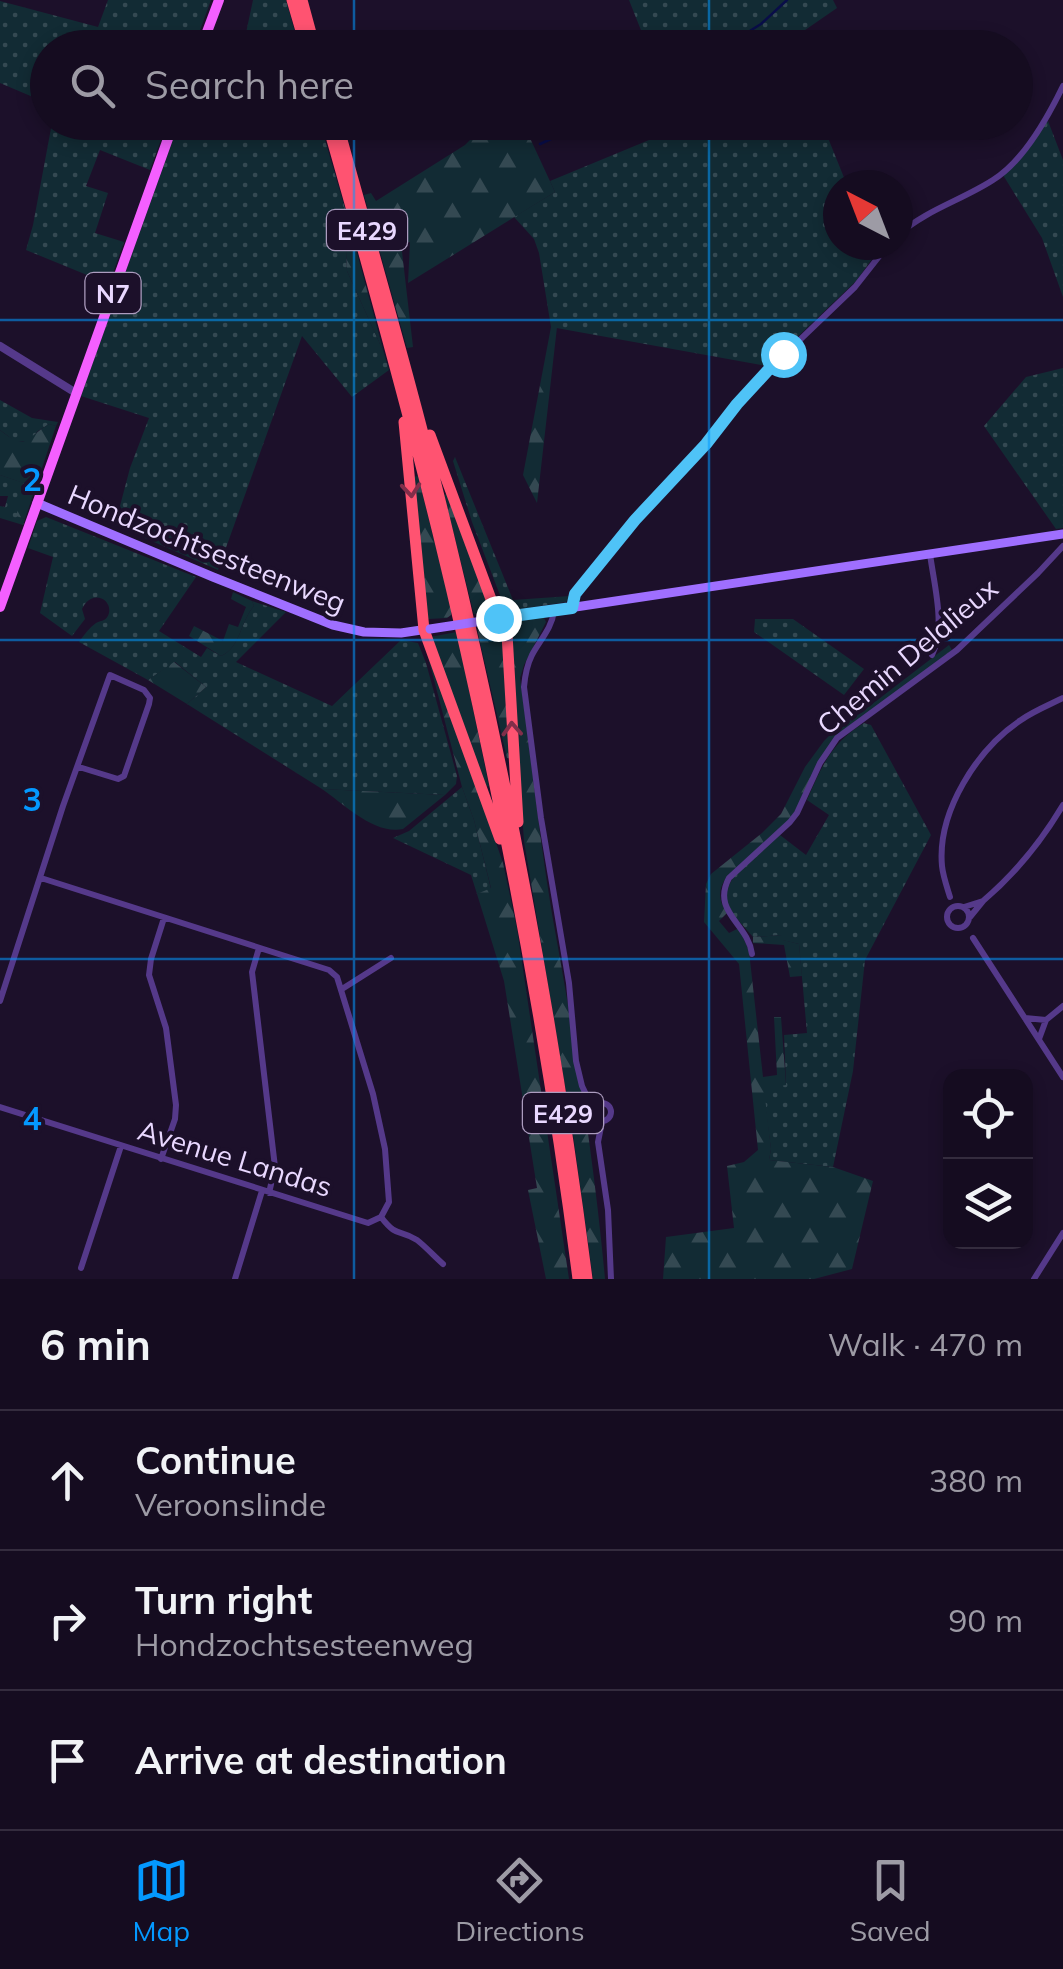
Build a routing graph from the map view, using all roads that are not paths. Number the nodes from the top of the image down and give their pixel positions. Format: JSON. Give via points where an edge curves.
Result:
{"nodes":[{"id":1,"x":218,"y":0,"type":"edge"},
{"id":2,"x":292,"y":0,"type":"edge"},
{"id":3,"x":302,"y":0,"type":"edge"},
{"id":4,"x":207,"y":30,"type":"edge"},
{"id":5,"x":301,"y":30,"type":"edge"},
{"id":6,"x":311,"y":30,"type":"edge"},
{"id":7,"x":1063,"y":86,"type":"edge"},
{"id":8,"x":1033,"y":137,"type":"edge"},
{"id":9,"x":167,"y":140,"type":"edge"},
{"id":10,"x":332,"y":140,"type":"edge"},
{"id":11,"x":342,"y":140,"type":"edge"},
{"id":12,"x":1030,"y":140,"type":"edge"},
{"id":13,"x":913,"y":224,"type":"edge"},
{"id":14,"x":876,"y":260,"type":"edge"},
{"id":15,"x":0,"y":346,"type":"edge"},
{"id":16,"x":76,"y":393,"type":"junction"},
{"id":17,"x":403,"y":393,"type":"junction"},
{"id":18,"x":417,"y":410,"type":"junction"},
{"id":19,"x":37,"y":504,"type":"junction"},
{"id":20,"x":1063,"y":534,"type":"edge"},
{"id":21,"x":1063,"y":546,"type":"edge"},
{"id":22,"x":930,"y":554,"type":"junction"},
{"id":23,"x":2,"y":602,"type":"edge"},
{"id":24,"x":572,"y":608,"type":"junction"},
{"id":25,"x":554,"y":611,"type":"junction"},
{"id":26,"x":498,"y":618,"type":"junction"},
{"id":27,"x":427,"y":629,"type":"junction"},
{"id":28,"x":942,"y":652,"type":"dead end"},
{"id":29,"x":1063,"y":698,"type":"edge"},
{"id":30,"x":78,"y":767,"type":"junction"},
{"id":31,"x":1063,"y":805,"type":"edge"},
{"id":32,"x":41,"y":878,"type":"junction"},
{"id":33,"x":520,"y":897,"type":"junction"},
{"id":34,"x":950,"y":897,"type":"junction"},
{"id":35,"x":983,"y":901,"type":"junction"},
{"id":36,"x":962,"y":907,"type":"junction"},
{"id":37,"x":949,"y":912,"type":"junction"},
{"id":38,"x":164,"y":918,"type":"junction"},
{"id":39,"x":968,"y":920,"type":"junction"},
{"id":40,"x":958,"y":928,"type":"junction"},
{"id":41,"x":972,"y":938,"type":"junction"},
{"id":42,"x":259,"y":948,"type":"junction"},
{"id":43,"x":752,"y":954,"type":"dead end"},
{"id":44,"x":391,"y":958,"type":"dead end"},
{"id":45,"x":342,"y":989,"type":"junction"},
{"id":46,"x":0,"y":1001,"type":"edge"},
{"id":47,"x":1063,"y":1006,"type":"edge"},
{"id":48,"x":1025,"y":1018,"type":"junction"},
{"id":49,"x":1046,"y":1020,"type":"junction"},
{"id":50,"x":1039,"y":1040,"type":"junction"},
{"id":51,"x":1063,"y":1077,"type":"edge"},
{"id":52,"x":0,"y":1107,"type":"edge"},
{"id":53,"x":594,"y":1108,"type":"junction"},
{"id":54,"x":602,"y":1122,"type":"junction"},
{"id":55,"x":121,"y":1146,"type":"junction"},
{"id":56,"x":161,"y":1159,"type":"junction"},
{"id":57,"x":266,"y":1192,"type":"junction"},
{"id":58,"x":382,"y":1218,"type":"junction"},
{"id":59,"x":1063,"y":1234,"type":"edge"},
{"id":60,"x":442,"y":1264,"type":"dead end"},
{"id":61,"x":81,"y":1268,"type":"dead end"},
{"id":62,"x":235,"y":1279,"type":"edge"},
{"id":63,"x":578,"y":1279,"type":"edge"},
{"id":64,"x":587,"y":1279,"type":"edge"},
{"id":65,"x":611,"y":1279,"type":"edge"},
{"id":66,"x":1034,"y":1279,"type":"edge"}],
"edges":[{"from":1,"to":4,"type":"main road"},
{"from":2,"to":5,"type":"highway"},
{"from":3,"to":6,"type":"highway"},
{"from":7,"to":8,"type":"street"},
{"from":9,"to":16,"type":"main road","number":"N7"},
{"from":10,"to":17,"type":"highway","number":"E429"},
{"from":11,"to":18,"type":"highway","number":"E429"},
{"from":12,"to":13,"type":"street","via":[[996,178]]},
{"from":14,"to":24,"type":"street","via":[[760,377],[635,520],[575,594]]},
{"from":15,"to":16,"type":"street"},
{"from":16,"to":19,"type":"main road","number":"N7"},
{"from":17,"to":27,"type":"highway","one_way":true},
{"from":17,"to":33,"type":"highway","number":"E429"},
{"from":18,"to":26,"type":"highway"},
{"from":18,"to":33,"type":"highway","number":"E429","via":[[473,638]]},
{"from":19,"to":23,"type":"main road","number":"N7"},
{"from":19,"to":27,"type":"main road","name":"Hondzochtsesteenweg","via":[[333,624],[364,632]]},
{"from":20,"to":22,"type":"main road","name":"Hondzochtsesteenweg"},
{"from":21,"to":43,"type":"street","name":"Chemin Delalieux","via":[[954,652],[837,738],[797,813],[729,878],[725,907]]},
{"from":22,"to":24,"type":"main road","name":"Hondzochtsesteenweg"},
{"from":22,"to":28,"type":"street","via":[[938,626],[932,655]]},
{"from":24,"to":25,"type":"main road","name":"Hondzochtsesteenweg"},
{"from":25,"to":26,"type":"main road","name":"Hondzochtsesteenweg"},
{"from":25,"to":53,"type":"street","via":[[524,687],[576,1061]]},
{"from":26,"to":27,"type":"main road","name":"Hondzochtsesteenweg","bridge":true},
{"from":33,"to":26,"type":"highway","one_way":true},
{"from":27,"to":33,"type":"highway"},
{"from":29,"to":34,"type":"street","via":[[996,740],[959,791],[942,853]]},
{"from":30,"to":30,"type":"street","via":[[124,776],[149,704],[144,690],[110,675]]},
{"from":30,"to":32,"type":"street"},
{"from":31,"to":35,"type":"street","via":[[1027,859]]},
{"from":32,"to":38,"type":"street"},
{"from":32,"to":46,"type":"street"},
{"from":33,"to":63,"type":"highway","number":"E429"},
{"from":33,"to":64,"type":"highway","number":"E429"},
{"from":34,"to":36,"type":"street"},
{"from":34,"to":37,"type":"street"},
{"from":35,"to":36,"type":"street"},
{"from":35,"to":39,"type":"street"},
{"from":36,"to":37,"type":"street"},
{"from":36,"to":39,"type":"street"},
{"from":37,"to":40,"type":"street"},
{"from":38,"to":42,"type":"street"},
{"from":38,"to":56,"type":"street","via":[[149,975],[166,1028],[176,1105]]},
{"from":39,"to":40,"type":"street"},
{"from":39,"to":41,"type":"street"},
{"from":40,"to":41,"type":"street"},
{"from":41,"to":48,"type":"street"},
{"from":42,"to":45,"type":"street","via":[[329,970]]},
{"from":42,"to":57,"type":"street","via":[[252,972],[275,1167]]},
{"from":44,"to":45,"type":"street"},
{"from":45,"to":58,"type":"street","via":[[385,1148],[389,1202]]},
{"from":47,"to":49,"type":"street"},
{"from":48,"to":49,"type":"street"},
{"from":48,"to":50,"type":"street"},
{"from":49,"to":50,"type":"street"},
{"from":50,"to":51,"type":"street"},
{"from":52,"to":55,"type":"street","name":"Avenue Landas"},
{"from":53,"to":54,"type":"street"},
{"from":53,"to":54,"type":"street","via":[[610,1107],[611,1116]]},
{"from":54,"to":65,"type":"street","via":[[598,1142]]},
{"from":55,"to":56,"type":"street","name":"Avenue Landas"},
{"from":55,"to":61,"type":"street"},
{"from":56,"to":57,"type":"street","name":"Avenue Landas"},
{"from":57,"to":58,"type":"street","name":"Avenue Landas","via":[[368,1224]]},
{"from":57,"to":62,"type":"street"},
{"from":58,"to":60,"type":"street","name":"Avenue Landas"},
{"from":59,"to":66,"type":"street"}]}
